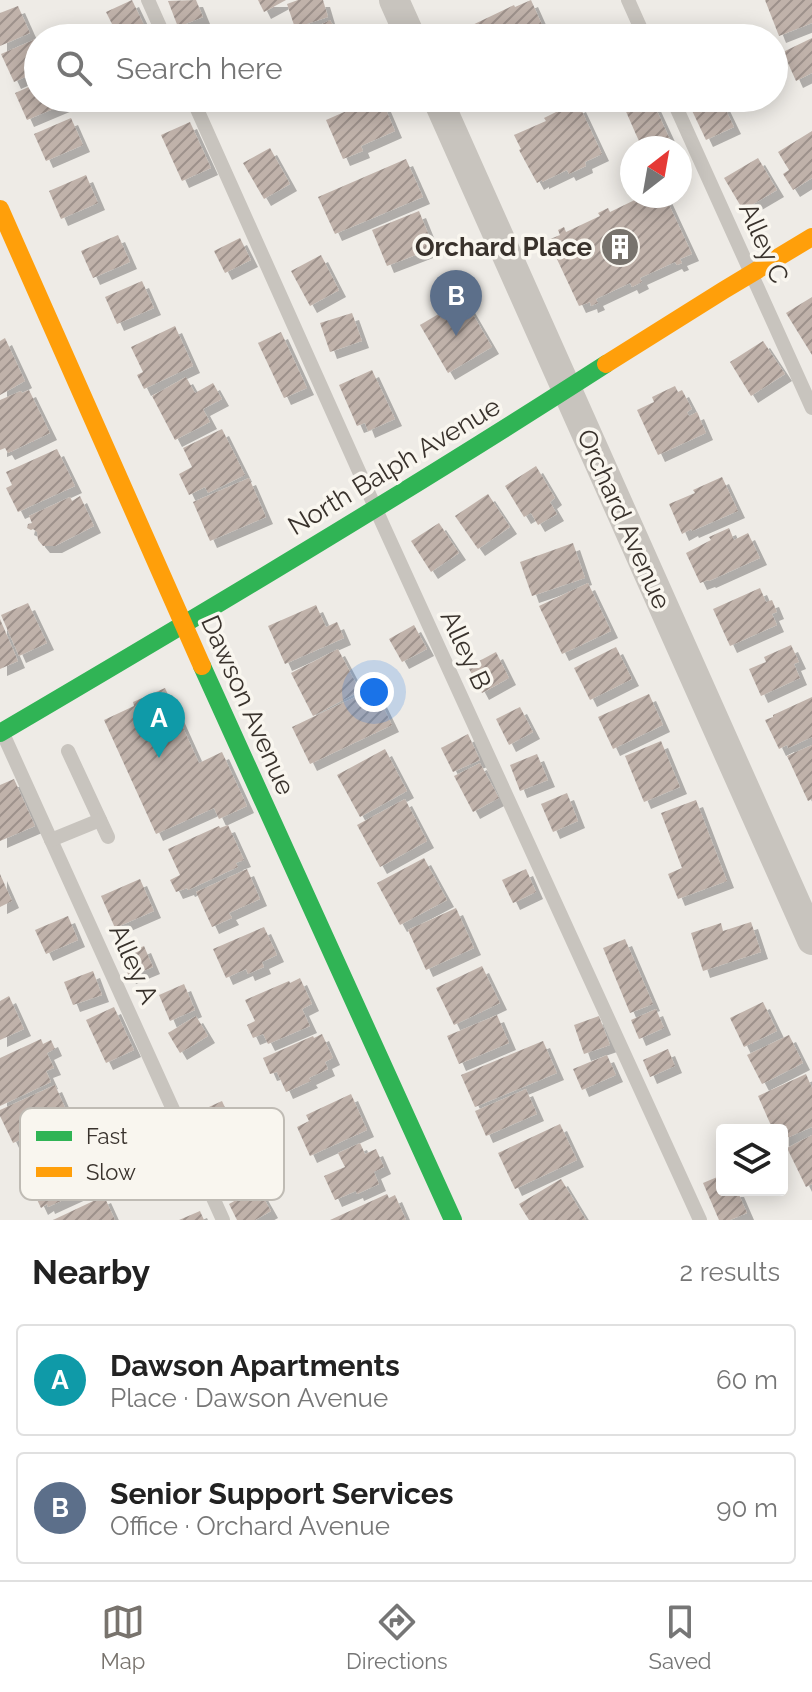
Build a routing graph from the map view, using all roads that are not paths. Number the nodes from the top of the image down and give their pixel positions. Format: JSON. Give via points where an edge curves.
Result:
{"nodes":[{"id":1,"x":148,"y":0,"type":"edge"},
{"id":2,"x":394,"y":0,"type":"edge"},
{"id":3,"x":628,"y":0,"type":"edge"},
{"id":4,"x":159,"y":24,"type":"edge"},
{"id":5,"x":405,"y":24,"type":"edge"},
{"id":6,"x":639,"y":24,"type":"edge"},
{"id":7,"x":198,"y":112,"type":"edge"},
{"id":8,"x":443,"y":112,"type":"edge"},
{"id":9,"x":678,"y":112,"type":"edge"},
{"id":10,"x":0,"y":209,"type":"edge"},
{"id":11,"x":812,"y":237,"type":"edge"},
{"id":12,"x":751,"y":273,"type":"junction"},
{"id":13,"x":567,"y":391,"type":"junction"},
{"id":14,"x":812,"y":408,"type":"edge"},
{"id":15,"x":376,"y":510,"type":"junction"},
{"id":16,"x":183,"y":625,"type":"junction"},
{"id":17,"x":1,"y":731,"type":"edge"},
{"id":18,"x":68,"y":751,"type":"dead end"},
{"id":19,"x":100,"y":820,"type":"junction"},
{"id":20,"x":108,"y":837,"type":"dead end"},
{"id":21,"x":51,"y":840,"type":"junction"},
{"id":22,"x":812,"y":940,"type":"edge"},
{"id":23,"x":172,"y":1108,"type":"edge"},
{"id":24,"x":214,"y":1200,"type":"edge"},
{"id":25,"x":223,"y":1220,"type":"edge"},
{"id":26,"x":453,"y":1220,"type":"edge"},
{"id":27,"x":700,"y":1220,"type":"edge"}],
"edges":[{"from":1,"to":4,"type":"lane"},
{"from":2,"to":5,"type":"street"},
{"from":3,"to":6,"type":"lane"},
{"from":7,"to":15,"type":"lane","name":"Alley B"},
{"from":8,"to":13,"type":"street","name":"Orchard Avenue"},
{"from":9,"to":12,"type":"lane","name":"Alley C"},
{"from":10,"to":16,"type":"street","name":"Dawson Avenue"},
{"from":11,"to":12,"type":"street","name":"North Balph Avenue"},
{"from":12,"to":13,"type":"street","name":"North Balph Avenue"},
{"from":12,"to":14,"type":"lane","name":"Alley C"},
{"from":13,"to":15,"type":"street","name":"North Balph Avenue"},
{"from":13,"to":22,"type":"street","name":"Orchard Avenue"},
{"from":15,"to":16,"type":"street","name":"North Balph Avenue"},
{"from":15,"to":27,"type":"lane","name":"Alley B"},
{"from":16,"to":17,"type":"street","name":"North Balph Avenue"},
{"from":16,"to":26,"type":"street","name":"Dawson Avenue"},
{"from":17,"to":21,"type":"lane","name":"Alley A"},
{"from":18,"to":19,"type":"lane"},
{"from":19,"to":20,"type":"lane"},
{"from":19,"to":21,"type":"lane"},
{"from":21,"to":23,"type":"lane","name":"Alley A"},
{"from":24,"to":25,"type":"lane","name":"Alley A"}]}
